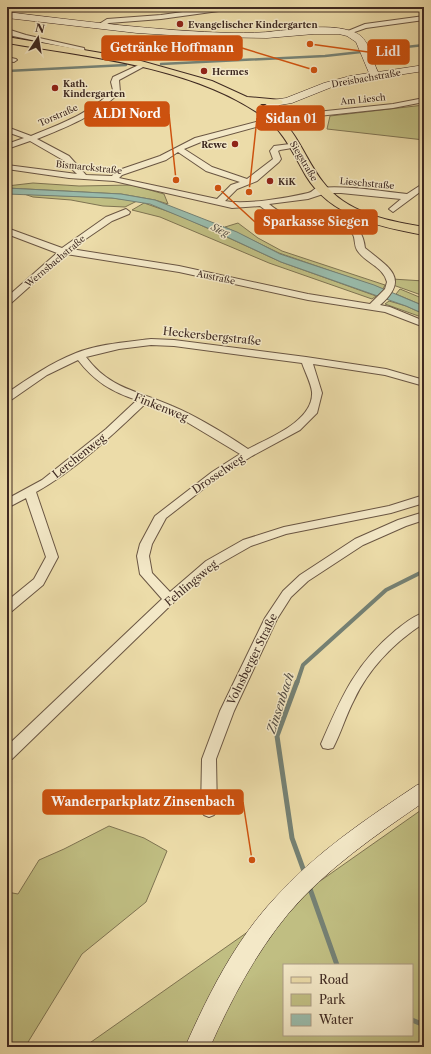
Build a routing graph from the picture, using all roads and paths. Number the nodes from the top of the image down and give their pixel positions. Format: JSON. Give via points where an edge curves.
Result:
{"nodes":[{"id":1,"x":233,"y":7,"type":"edge"},
{"id":2,"x":7,"y":15,"type":"edge"},
{"id":3,"x":424,"y":18,"type":"edge"},
{"id":4,"x":99,"y":26,"type":"junction"},
{"id":5,"x":7,"y":31,"type":"edge"},
{"id":6,"x":346,"y":33,"type":"junction"},
{"id":7,"x":7,"y":40,"type":"edge"},
{"id":8,"x":82,"y":53,"type":"junction"},
{"id":9,"x":96,"y":55,"type":"junction"},
{"id":10,"x":143,"y":65,"type":"junction"},
{"id":11,"x":424,"y":68,"type":"edge"},
{"id":12,"x":168,"y":70,"type":"junction"},
{"id":13,"x":375,"y":75,"type":"junction"},
{"id":14,"x":245,"y":100,"type":"junction"},
{"id":15,"x":424,"y":100,"type":"edge"},
{"id":16,"x":282,"y":102,"type":"junction"},
{"id":17,"x":263,"y":111,"type":"junction"},
{"id":18,"x":278,"y":122,"type":"junction"},
{"id":19,"x":7,"y":129,"type":"edge"},
{"id":20,"x":30,"y":138,"type":"junction"},
{"id":21,"x":295,"y":145,"type":"junction"},
{"id":22,"x":7,"y":147,"type":"edge"},
{"id":23,"x":178,"y":149,"type":"junction"},
{"id":24,"x":7,"y":167,"type":"edge"},
{"id":25,"x":84,"y":177,"type":"junction"},
{"id":26,"x":114,"y":179,"type":"junction"},
{"id":27,"x":249,"y":182,"type":"junction"},
{"id":28,"x":424,"y":185,"type":"edge"},
{"id":29,"x":324,"y":191,"type":"junction"},
{"id":30,"x":408,"y":197,"type":"junction"},
{"id":31,"x":219,"y":202,"type":"junction"},
{"id":32,"x":262,"y":203,"type":"junction"},
{"id":33,"x":393,"y":208,"type":"dead end"},
{"id":34,"x":126,"y":212,"type":"dead end"},
{"id":35,"x":7,"y":231,"type":"edge"},
{"id":36,"x":424,"y":231,"type":"edge"},
{"id":37,"x":66,"y":251,"type":"junction"},
{"id":38,"x":7,"y":302,"type":"edge"},
{"id":39,"x":372,"y":307,"type":"junction"},
{"id":40,"x":424,"y":324,"type":"edge"},
{"id":41,"x":80,"y":355,"type":"junction"},
{"id":42,"x":306,"y":360,"type":"junction"},
{"id":43,"x":424,"y":383,"type":"edge"},
{"id":44,"x":7,"y":398,"type":"edge"},
{"id":45,"x":144,"y":400,"type":"junction"},
{"id":46,"x":248,"y":454,"type":"junction"},
{"id":47,"x":30,"y":491,"type":"junction"},
{"id":48,"x":424,"y":499,"type":"edge"},
{"id":49,"x":7,"y":504,"type":"edge"},
{"id":50,"x":424,"y":516,"type":"edge"},
{"id":51,"x":169,"y":599,"type":"junction"},
{"id":52,"x":7,"y":608,"type":"edge"},
{"id":53,"x":424,"y":617,"type":"edge"},
{"id":54,"x":328,"y":744,"type":"dead end"},
{"id":55,"x":7,"y":755,"type":"edge"},
{"id":56,"x":424,"y":791,"type":"edge"},
{"id":57,"x":209,"y":811,"type":"dead end"},
{"id":58,"x":197,"y":1047,"type":"edge"}],
"edges":[{"from":1,"to":4,"type":"street","via":[[107,21]]},
{"from":2,"to":4,"type":"street"},
{"from":3,"to":6,"type":"street","via":[[366,26]]},
{"from":4,"to":6,"type":"street","via":[[207,35],[266,35],[324,31]]},
{"from":5,"to":8,"type":"street","via":[[68,44],[82,49]]},
{"from":6,"to":13,"type":"street","via":[[357,37]]},
{"from":7,"to":8,"type":"main road","name":"Siegstraße"},
{"from":8,"to":9,"type":"main road","name":"Siegstraße"},
{"from":9,"to":10,"type":"main road","name":"Siegstraße"},
{"from":9,"to":12,"type":"main road","name":"Siegstraße"},
{"from":10,"to":12,"type":"main road","name":"Siegstraße"},
{"from":10,"to":20,"type":"street","name":"Torstraße","via":[[116,78],[117,90],[112,98],[75,120]]},
{"from":11,"to":13,"type":"street","name":"Dreisbachstraße"},
{"from":12,"to":14,"type":"main road","name":"Siegstraße","via":[[220,88]]},
{"from":13,"to":16,"type":"street","name":"Dreisbachstraße","via":[[323,86]]},
{"from":14,"to":16,"type":"main road"},
{"from":14,"to":17,"type":"main road","name":"Siegstraße"},
{"from":15,"to":18,"type":"street","name":"Am Liesch","via":[[307,114],[293,123]]},
{"from":16,"to":17,"type":"street","name":"Dreisbachstraße","via":[[286,105]]},
{"from":17,"to":18,"type":"main road","name":"Siegstraße"},
{"from":18,"to":21,"type":"main road","name":"Siegstraße"},
{"from":18,"to":23,"type":"street","name":"Am Liesch","via":[[198,140]]},
{"from":19,"to":20,"type":"street"},
{"from":20,"to":22,"type":"street","name":"Torstraße"},
{"from":20,"to":25,"type":"street","via":[[66,158]]},
{"from":21,"to":27,"type":"street","via":[[274,150],[277,159]]},
{"from":21,"to":29,"type":"main road","name":"Siegstraße"},
{"from":23,"to":26,"type":"street","name":"Am Liesch","via":[[163,158],[119,173]]},
{"from":23,"to":27,"type":"street","via":[[209,169]]},
{"from":24,"to":25,"type":"street","name":"Bismarckstraße"},
{"from":25,"to":26,"type":"street","name":"Bismarckstraße"},
{"from":26,"to":31,"type":"street","name":"Bismarckstraße"},
{"from":27,"to":31,"type":"street","via":[[234,187]]},
{"from":28,"to":30,"type":"street","name":"Lieschstraße"},
{"from":29,"to":30,"type":"street","name":"Lieschstraße","via":[[341,190]]},
{"from":29,"to":32,"type":"street","name":"Bismarckstraße"},
{"from":29,"to":36,"type":"main road","name":"Siegstraße","via":[[344,206],[362,215]]},
{"from":30,"to":33,"type":"street","name":"Lieschstraße"},
{"from":31,"to":32,"type":"street","name":"Bismarckstraße","via":[[232,205]]},
{"from":32,"to":39,"type":"street","via":[[283,216],[326,218],[350,225],[359,236],[361,249],[390,275],[393,284]]},
{"from":34,"to":37,"type":"street","name":"Wernsbachstraße","via":[[109,219]]},
{"from":35,"to":37,"type":"street","name":"Austraße"},
{"from":37,"to":38,"type":"street","name":"Wernsbachstraße"},
{"from":37,"to":39,"type":"street","name":"Austraße","via":[[179,269],[308,297]]},
{"from":39,"to":40,"type":"street","name":"Austraße","via":[[387,309]]},
{"from":41,"to":42,"type":"street","name":"Heckersbergstraße","via":[[151,342]]},
{"from":41,"to":44,"type":"street","name":"Heckersbergstraße","via":[[43,373]]},
{"from":41,"to":45,"type":"street","name":"Finkenweg","via":[[105,381]]},
{"from":42,"to":43,"type":"street","name":"Heckersbergstraße","via":[[386,372]]},
{"from":42,"to":46,"type":"street","name":"Drosselweg","via":[[317,393],[313,411],[296,428]]},
{"from":45,"to":46,"type":"street","name":"Finkenweg","via":[[166,407],[206,426]]},
{"from":45,"to":47,"type":"street","name":"Lerchenweg","via":[[110,432],[46,482]]},
{"from":46,"to":51,"type":"street","name":"Drosselweg","via":[[216,474],[161,516],[146,544],[143,556],[146,574]]},
{"from":47,"to":49,"type":"street","name":"Lerchenweg"},
{"from":47,"to":52,"type":"street","via":[[52,557],[39,582]]},
{"from":48,"to":51,"type":"street","name":"Fehlingsweg","via":[[391,509],[284,531],[247,543],[210,564]]},
{"from":50,"to":57,"type":"street","name":"Volnsberger Straße","via":[[359,542],[304,578],[287,594],[271,618],[227,711],[209,759]]},
{"from":51,"to":55,"type":"street","name":"Fehlingsweg"},
{"from":53,"to":54,"type":"street","via":[[393,639],[375,656],[352,688]]},
{"from":56,"to":58,"type":"street","via":[[321,866],[295,890],[262,929],[218,1002]]}]}
